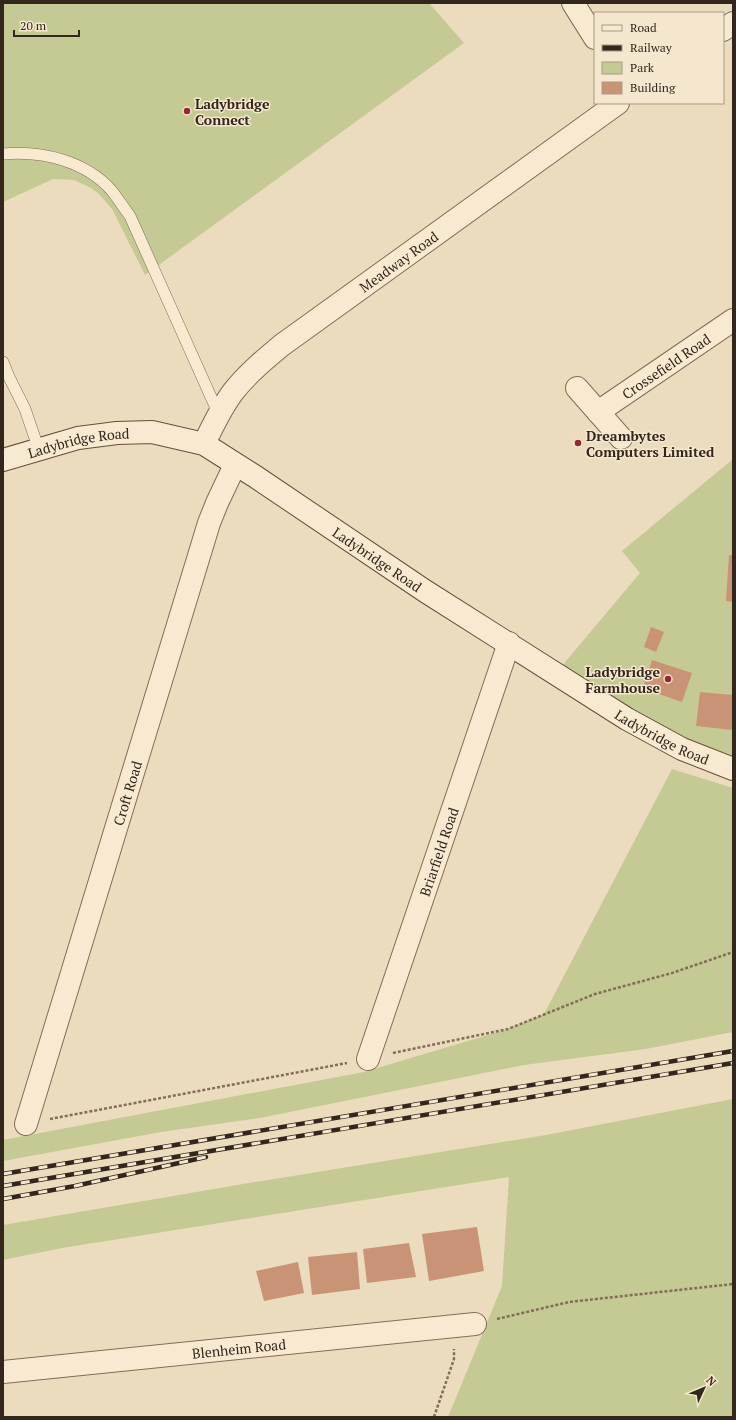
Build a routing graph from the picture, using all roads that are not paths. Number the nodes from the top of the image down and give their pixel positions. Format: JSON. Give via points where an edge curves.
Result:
{"nodes":[{"id":1,"x":573,"y":3,"type":"edge"},
{"id":2,"x":733,"y":23,"type":"edge"},
{"id":3,"x":724,"y":29,"type":"edge"},
{"id":4,"x":594,"y":36,"type":"edge"},
{"id":5,"x":617,"y":104,"type":"edge"},
{"id":6,"x":3,"y":154,"type":"edge"},
{"id":7,"x":733,"y":320,"type":"edge"},
{"id":8,"x":3,"y":362,"type":"edge"},
{"id":9,"x":577,"y":388,"type":"dead end"},
{"id":10,"x":598,"y":412,"type":"junction"},
{"id":11,"x":219,"y":415,"type":"junction"},
{"id":12,"x":621,"y":438,"type":"dead end"},
{"id":13,"x":204,"y":444,"type":"junction"},
{"id":14,"x":39,"y":450,"type":"junction"},
{"id":15,"x":3,"y":460,"type":"edge"},
{"id":16,"x":235,"y":465,"type":"junction"},
{"id":17,"x":509,"y":643,"type":"junction"},
{"id":18,"x":733,"y":769,"type":"edge"},
{"id":19,"x":368,"y":1059,"type":"dead end"},
{"id":20,"x":26,"y":1124,"type":"dead end"},
{"id":21,"x":464,"y":1326,"type":"road end"},
{"id":22,"x":3,"y":1372,"type":"edge"}],
"edges":[{"from":1,"to":4,"type":"street"},
{"from":2,"to":3,"type":"street"},
{"from":5,"to":11,"type":"street","name":"Meadway Road","via":[[282,345],[244,379]]},
{"from":6,"to":11,"type":"lane","via":[[21,152],[69,162],[86,169],[112,191],[130,216]]},
{"from":7,"to":10,"type":"street","name":"Crossefield Road"},
{"from":8,"to":14,"type":"lane","via":[[25,409]]},
{"from":9,"to":10,"type":"street"},
{"from":10,"to":12,"type":"street"},
{"from":11,"to":13,"type":"street","name":"Meadway Road"},
{"from":13,"to":14,"type":"street","name":"Ladybridge Road","via":[[152,432],[117,433],[78,438]]},
{"from":13,"to":16,"type":"street","name":"Ladybridge Road"},
{"from":14,"to":15,"type":"street","name":"Ladybridge Road"},
{"from":16,"to":17,"type":"street","name":"Ladybridge Road"},
{"from":16,"to":20,"type":"street","name":"Croft Road","via":[[209,523]]},
{"from":17,"to":18,"type":"street","name":"Ladybridge Road","via":[[627,719],[682,749]]},
{"from":17,"to":19,"type":"street","name":"Briarfield Road"},
{"from":21,"to":22,"type":"street","name":"Blenheim Road"}]}
